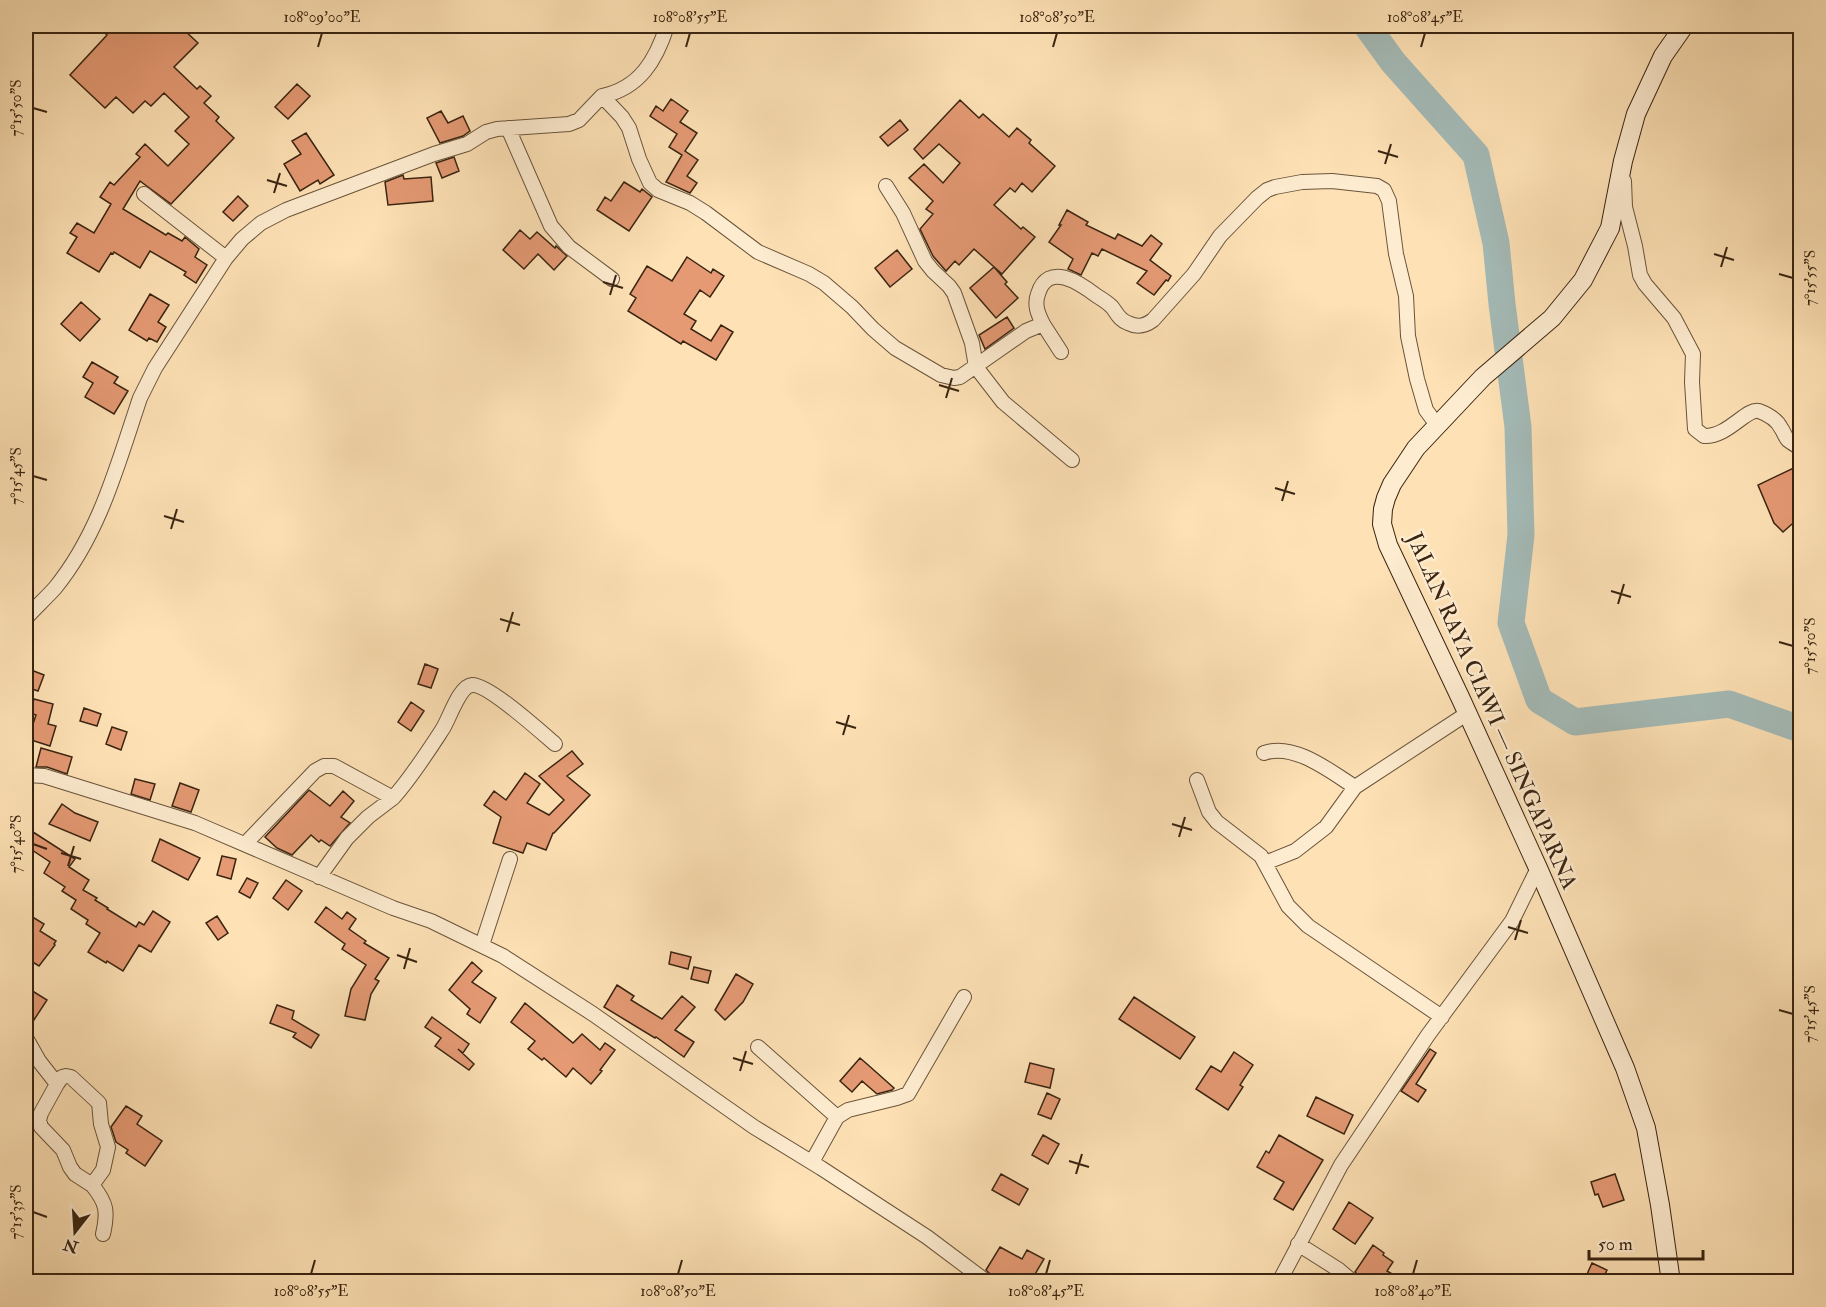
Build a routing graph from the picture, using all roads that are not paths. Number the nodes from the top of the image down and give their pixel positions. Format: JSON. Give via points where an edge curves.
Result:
{"nodes":[{"id":1,"x":668,"y":26,"type":"edge"},
{"id":2,"x":1684,"y":26,"type":"edge"},
{"id":3,"x":602,"y":96,"type":"junction"},
{"id":4,"x":508,"y":129,"type":"junction"},
{"id":5,"x":1623,"y":161,"type":"junction"},
{"id":6,"x":886,"y":186,"type":"dead end"},
{"id":7,"x":144,"y":194,"type":"dead end"},
{"id":8,"x":226,"y":258,"type":"junction"},
{"id":9,"x":612,"y":279,"type":"dead end"},
{"id":10,"x":1043,"y":324,"type":"junction"},
{"id":11,"x":1061,"y":352,"type":"dead end"},
{"id":12,"x":976,"y":367,"type":"junction"},
{"id":13,"x":1437,"y":425,"type":"junction"},
{"id":14,"x":1800,"y":448,"type":"edge"},
{"id":15,"x":1072,"y":460,"type":"dead end"},
{"id":16,"x":26,"y":618,"type":"edge"},
{"id":17,"x":1468,"y":713,"type":"junction"},
{"id":18,"x":555,"y":744,"type":"dead end"},
{"id":19,"x":1264,"y":753,"type":"dead end"},
{"id":20,"x":26,"y":775,"type":"edge"},
{"id":21,"x":1197,"y":780,"type":"dead end"},
{"id":22,"x":1355,"y":787,"type":"junction"},
{"id":23,"x":393,"y":798,"type":"junction"},
{"id":24,"x":244,"y":844,"type":"junction"},
{"id":25,"x":510,"y":859,"type":"dead end"},
{"id":26,"x":1265,"y":863,"type":"junction"},
{"id":27,"x":1538,"y":868,"type":"junction"},
{"id":28,"x":319,"y":877,"type":"junction"},
{"id":29,"x":482,"y":945,"type":"junction"},
{"id":30,"x":964,"y":997,"type":"dead end"},
{"id":31,"x":1442,"y":1017,"type":"junction"},
{"id":32,"x":26,"y":1038,"type":"edge"},
{"id":33,"x":758,"y":1047,"type":"dead end"},
{"id":34,"x":57,"y":1084,"type":"junction"},
{"id":35,"x":837,"y":1118,"type":"junction"},
{"id":36,"x":812,"y":1162,"type":"junction"},
{"id":37,"x":92,"y":1185,"type":"junction"},
{"id":38,"x":103,"y":1234,"type":"dead end"},
{"id":39,"x":1298,"y":1244,"type":"junction"},
{"id":40,"x":987,"y":1281,"type":"edge"},
{"id":41,"x":1280,"y":1281,"type":"edge"},
{"id":42,"x":1353,"y":1281,"type":"edge"},
{"id":43,"x":1671,"y":1281,"type":"edge"}],
"edges":[{"from":1,"to":3,"type":"street","via":[[655,56],[638,79]]},
{"from":2,"to":5,"type":"main road","name":"JALAN RAYA CIAWI — SINGAPARNA","via":[[1662,56],[1636,114]]},
{"from":3,"to":4,"type":"street","via":[[579,120],[569,124]]},
{"from":3,"to":12,"type":"street","via":[[629,128],[650,183],[658,190],[690,203],[758,252],[809,274],[852,307],[895,348],[941,375],[954,378]]},
{"from":4,"to":8,"type":"street","via":[[486,132],[467,144],[286,210],[255,228]]},
{"from":4,"to":9,"type":"street","via":[[551,226],[569,247]]},
{"from":5,"to":13,"type":"main road","name":"JALAN RAYA CIAWI — SINGAPARNA","via":[[1610,228],[1583,280],[1552,318],[1483,376]]},
{"from":5,"to":14,"type":"street","via":[[1625,207],[1640,275],[1674,318],[1693,354],[1695,429],[1704,436],[1719,434],[1747,413],[1758,411],[1772,417],[1787,440]]},
{"from":6,"to":12,"type":"street","via":[[925,261],[949,286],[961,307]]},
{"from":7,"to":8,"type":"street"},
{"from":8,"to":16,"type":"street","via":[[147,383],[107,497],[78,554],[55,588]]},
{"from":10,"to":11,"type":"street"},
{"from":10,"to":12,"type":"street","via":[[1026,331]]},
{"from":10,"to":13,"type":"street","via":[[1036,309],[1036,297],[1048,278],[1070,279],[1087,287],[1112,306],[1121,320],[1146,325],[1183,287],[1220,236],[1267,190],[1302,182],[1377,186],[1389,201],[1419,387],[1426,410]]},
{"from":12,"to":15,"type":"street","via":[[1003,402]]},
{"from":13,"to":17,"type":"main road","name":"JALAN RAYA CIAWI — SINGAPARNA","via":[[1392,484],[1382,524],[1388,545]]},
{"from":17,"to":22,"type":"street"},
{"from":17,"to":27,"type":"main road","name":"JALAN RAYA CIAWI — SINGAPARNA"},
{"from":18,"to":23,"type":"street","via":[[485,688],[467,687],[444,728]]},
{"from":19,"to":22,"type":"street","via":[[1282,750],[1309,759]]},
{"from":20,"to":24,"type":"street","via":[[44,776],[195,823]]},
{"from":21,"to":26,"type":"street","via":[[1217,822],[1256,850]]},
{"from":22,"to":26,"type":"street","via":[[1326,827],[1295,851]]},
{"from":23,"to":24,"type":"street","via":[[334,766],[324,766]]},
{"from":23,"to":28,"type":"street","via":[[347,838]]},
{"from":24,"to":28,"type":"street"},
{"from":25,"to":29,"type":"street"},
{"from":26,"to":31,"type":"street","via":[[1281,896],[1297,916]]},
{"from":27,"to":31,"type":"street","via":[[1512,921]]},
{"from":27,"to":43,"type":"main road","name":"JALAN RAYA CIAWI — SINGAPARNA","via":[[1625,1068],[1646,1128]]},
{"from":28,"to":29,"type":"street"},
{"from":29,"to":36,"type":"street","via":[[593,1014],[754,1127]]},
{"from":30,"to":35,"type":"street","via":[[908,1094],[848,1110]]},
{"from":31,"to":39,"type":"street","via":[[1341,1165]]},
{"from":32,"to":34,"type":"street"},
{"from":33,"to":35,"type":"street"},
{"from":34,"to":37,"type":"street","via":[[40,1113],[40,1126],[63,1150],[75,1174]]},
{"from":34,"to":37,"type":"street","via":[[62,1077],[71,1077],[99,1103],[108,1147],[103,1170]]},
{"from":35,"to":36,"type":"street"},
{"from":36,"to":40,"type":"street"},
{"from":37,"to":38,"type":"street","via":[[105,1203]]},
{"from":39,"to":41,"type":"street"},
{"from":39,"to":42,"type":"street"}]}
